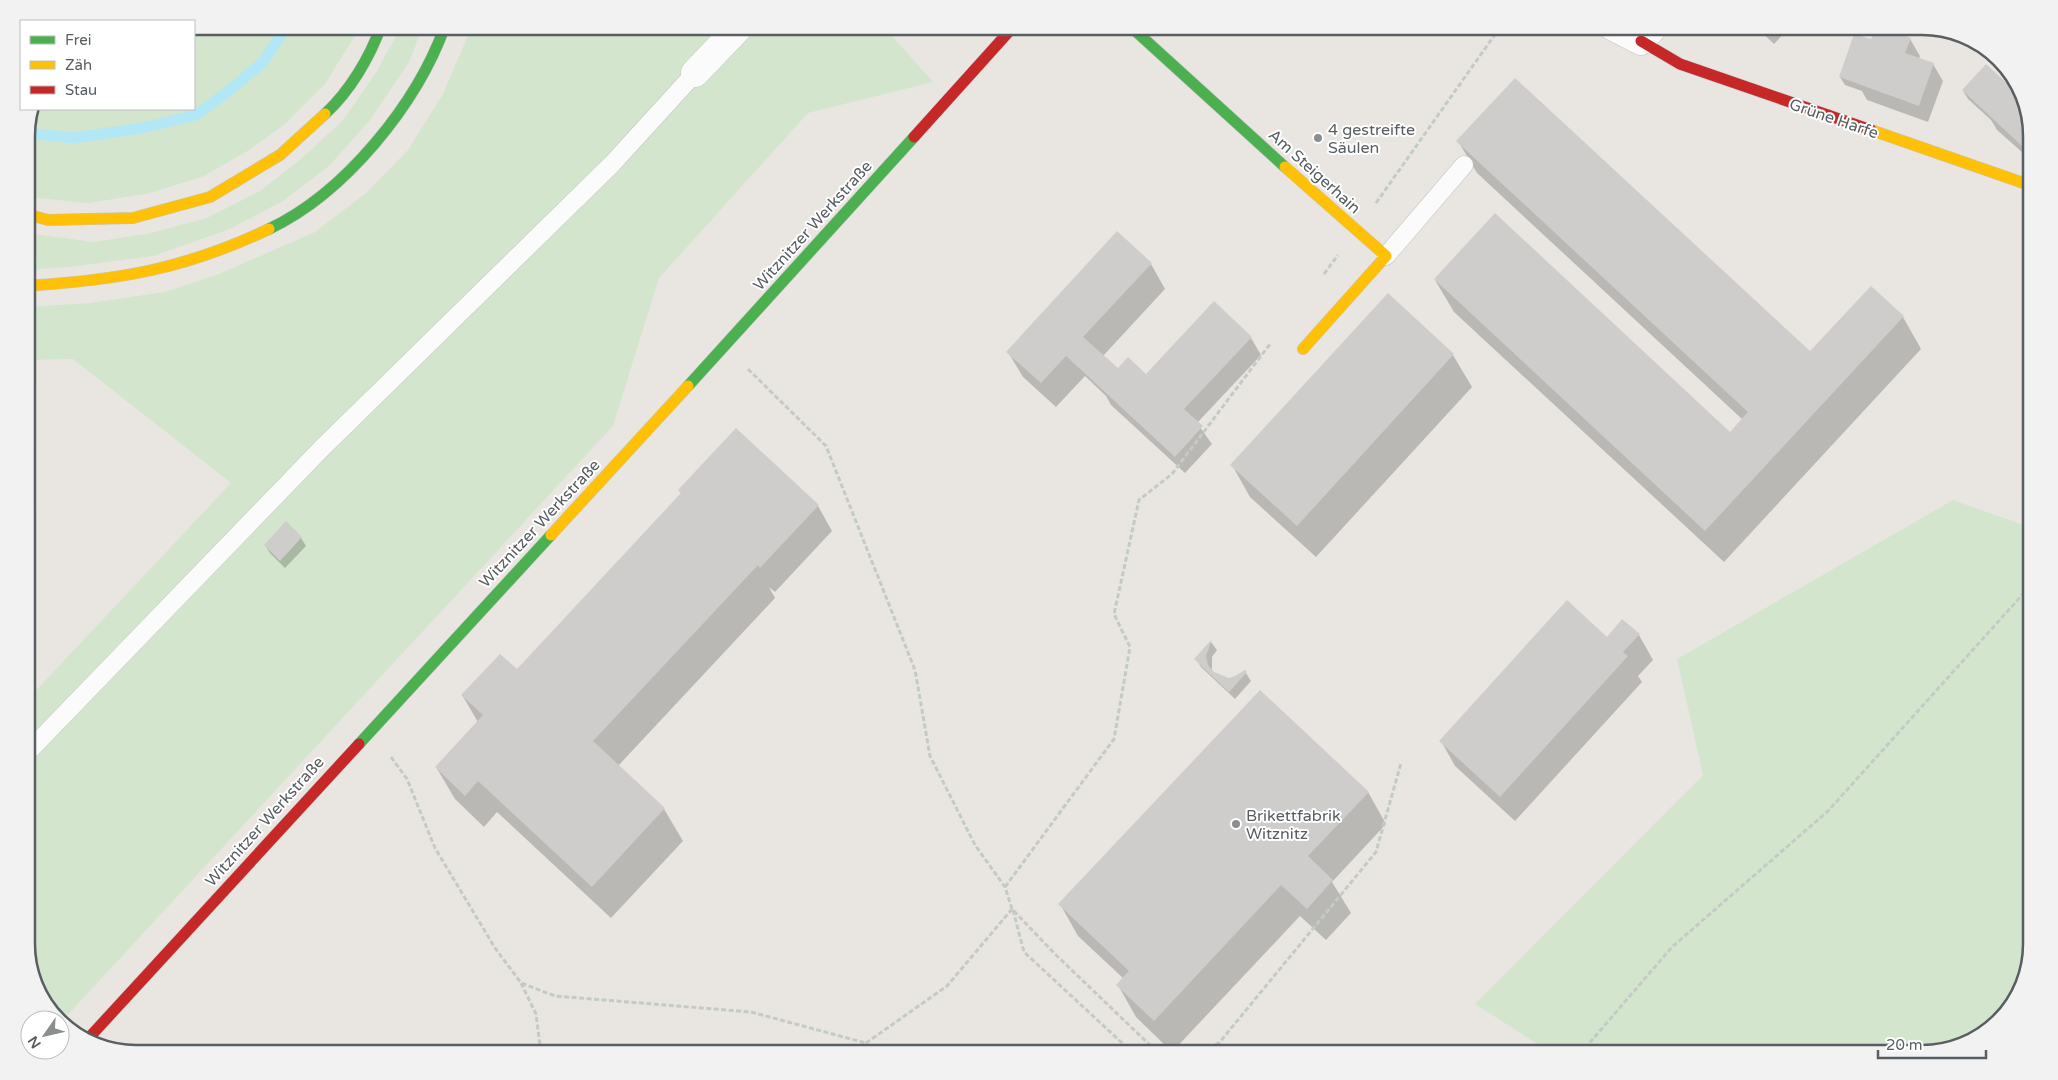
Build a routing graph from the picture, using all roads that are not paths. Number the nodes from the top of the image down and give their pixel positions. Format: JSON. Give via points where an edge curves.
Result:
{"nodes":[{"id":1,"x":377,"y":35,"type":"edge"},
{"id":2,"x":441,"y":35,"type":"edge"},
{"id":3,"x":732,"y":35,"type":"edge"},
{"id":4,"x":1006,"y":35,"type":"edge"},
{"id":5,"x":1139,"y":35,"type":"edge"},
{"id":6,"x":1649,"y":35,"type":"edge"},
{"id":7,"x":696,"y":73,"type":"joint"},
{"id":8,"x":1464,"y":165,"type":"dead end"},
{"id":9,"x":2023,"y":183,"type":"edge"},
{"id":10,"x":35,"y":216,"type":"edge"},
{"id":11,"x":1386,"y":256,"type":"junction"},
{"id":12,"x":35,"y":286,"type":"edge"},
{"id":13,"x":1303,"y":349,"type":"dead end"},
{"id":14,"x":35,"y":745,"type":"edge"},
{"id":15,"x":91,"y":1035,"type":"edge"}],
"edges":[{"from":1,"to":10,"type":"main road","via":[[374,46],[338,102],[280,155],[210,197],[134,218],[48,220]]},
{"from":2,"to":12,"type":"main road","via":[[419,87],[369,153],[312,204],[278,226],[187,264],[132,277],[73,285]]},
{"from":3,"to":7,"type":"street"},
{"from":4,"to":15,"type":"main road","name":"Witznitzer Werkstraße"},
{"from":5,"to":11,"type":"main road","name":"Am Steigerhain"},
{"from":6,"to":9,"type":"main road","name":"Grüne Harfe","via":[[1680,64]]},
{"from":7,"to":14,"type":"lane","via":[[612,164],[321,449]]},
{"from":8,"to":11,"type":"lane"},
{"from":11,"to":13,"type":"main road"}]}
